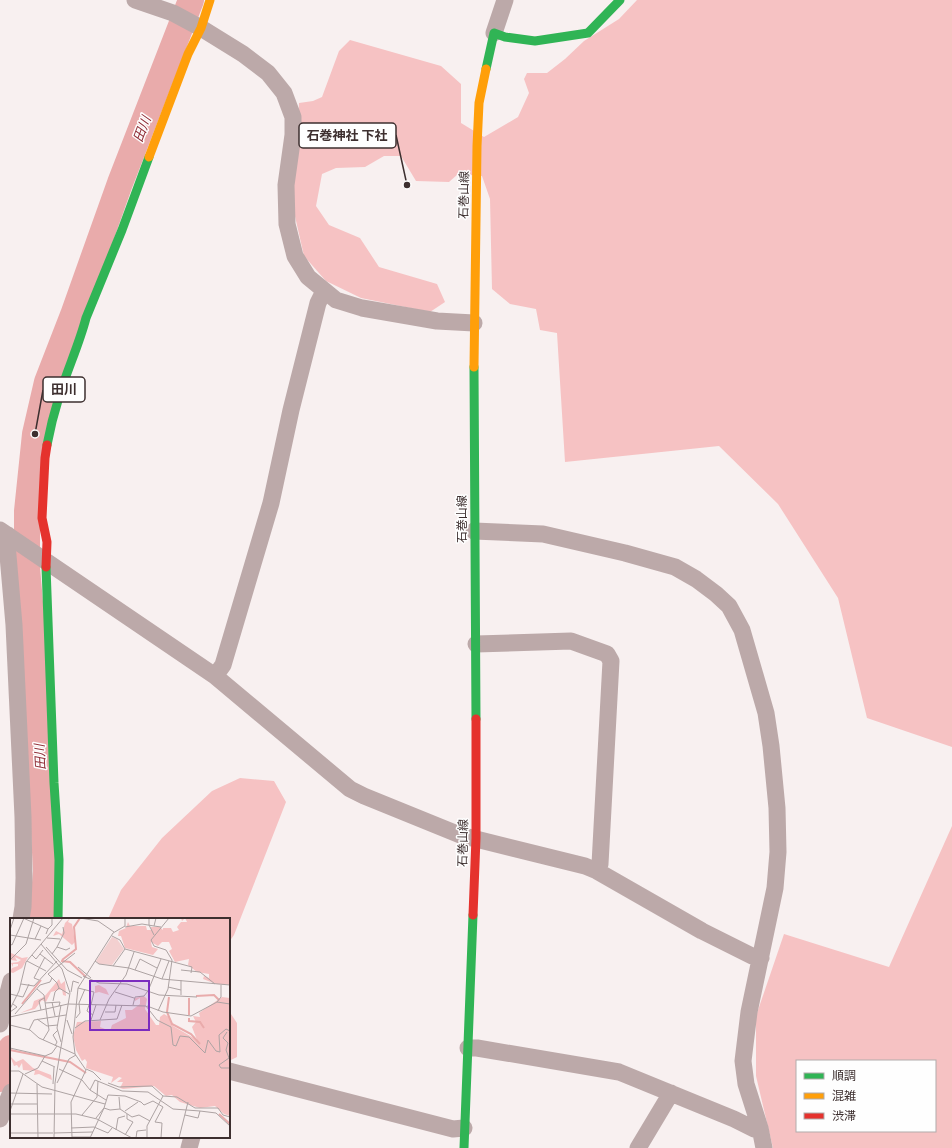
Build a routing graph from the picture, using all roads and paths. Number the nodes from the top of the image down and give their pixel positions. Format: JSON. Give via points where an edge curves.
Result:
{"nodes":[{"id":1,"x":135,"y":0,"type":"edge"},
{"id":2,"x":210,"y":0,"type":"edge"},
{"id":3,"x":505,"y":0,"type":"edge"},
{"id":4,"x":620,"y":0,"type":"edge"},
{"id":5,"x":198,"y":26,"type":"junction"},
{"id":6,"x":494,"y":33,"type":"junction"},
{"id":7,"x":324,"y":291,"type":"junction"},
{"id":8,"x":474,"y":323,"type":"junction"},
{"id":9,"x":474,"y":531,"type":"junction"},
{"id":10,"x":7,"y":534,"type":"edge"},
{"id":11,"x":42,"y":558,"type":"junction"},
{"id":12,"x":476,"y":644,"type":"junction"},
{"id":13,"x":216,"y":676,"type":"junction"},
{"id":14,"x":476,"y":838,"type":"junction"},
{"id":15,"x":597,"y":870,"type":"junction"},
{"id":16,"x":21,"y":918,"type":"edge"},
{"id":17,"x":58,"y":918,"type":"edge"},
{"id":18,"x":761,"y":958,"type":"junction"},
{"id":19,"x":10,"y":985,"type":"edge"},
{"id":20,"x":0,"y":1024,"type":"edge"},
{"id":21,"x":468,"y":1048,"type":"junction"},
{"id":22,"x":230,"y":1072,"type":"edge"},
{"id":23,"x":671,"y":1093,"type":"junction"},
{"id":24,"x":10,"y":1094,"type":"edge"},
{"id":25,"x":0,"y":1119,"type":"edge"},
{"id":26,"x":464,"y":1128,"type":"junction"},
{"id":27,"x":760,"y":1128,"type":"junction"},
{"id":28,"x":192,"y":1138,"type":"edge"},
{"id":29,"x":189,"y":1148,"type":"edge"},
{"id":30,"x":464,"y":1148,"type":"edge"},
{"id":31,"x":638,"y":1148,"type":"edge"},
{"id":32,"x":764,"y":1148,"type":"edge"}],
"edges":[{"from":1,"to":5,"type":"street","via":[[173,13]]},
{"from":2,"to":5,"type":"main road"},
{"from":3,"to":6,"type":"street"},
{"from":4,"to":6,"type":"main road","via":[[588,33],[535,41]]},
{"from":5,"to":7,"type":"street","via":[[268,73],[284,93],[293,117],[294,135],[286,185],[287,224],[295,256],[308,277]]},
{"from":5,"to":11,"type":"main road","via":[[122,230],[86,318],[59,396],[45,458],[42,518],[47,542]]},
{"from":6,"to":8,"type":"main road","name":"石巻山線","via":[[479,103],[476,146]]},
{"from":7,"to":8,"type":"street","via":[[336,300],[362,308],[437,321]]},
{"from":7,"to":13,"type":"street","via":[[318,303],[291,410],[271,503],[223,665]]},
{"from":8,"to":9,"type":"main road","name":"石巻山線"},
{"from":9,"to":12,"type":"main road","name":"石巻山線"},
{"from":9,"to":18,"type":"street","via":[[543,534],[675,567],[696,579],[729,606],[742,630],[766,713],[775,784],[778,852],[775,888]]},
{"from":10,"to":11,"type":"street"},
{"from":10,"to":16,"type":"street","via":[[23,817]]},
{"from":11,"to":13,"type":"street"},
{"from":11,"to":17,"type":"main road","via":[[59,860]]},
{"from":12,"to":14,"type":"main road","name":"石巻山線"},
{"from":12,"to":15,"type":"street","via":[[571,641],[607,654],[612,661],[600,864]]},
{"from":13,"to":14,"type":"street","via":[[350,789],[460,835]]},
{"from":14,"to":15,"type":"street"},
{"from":14,"to":21,"type":"main road","name":"石巻山線"},
{"from":15,"to":18,"type":"street","via":[[702,931]]},
{"from":18,"to":27,"type":"street","via":[[749,1012],[743,1061],[746,1084]]},
{"from":19,"to":20,"type":"street"},
{"from":21,"to":23,"type":"street","via":[[619,1072]]},
{"from":21,"to":26,"type":"main road","name":"石巻山線"},
{"from":22,"to":26,"type":"street","via":[[453,1128]]},
{"from":23,"to":27,"type":"street","via":[[754,1129]]},
{"from":23,"to":31,"type":"street"},
{"from":24,"to":25,"type":"street"},
{"from":26,"to":30,"type":"main road","name":"石巻山線"},
{"from":27,"to":32,"type":"street"},
{"from":28,"to":29,"type":"street"}]}
